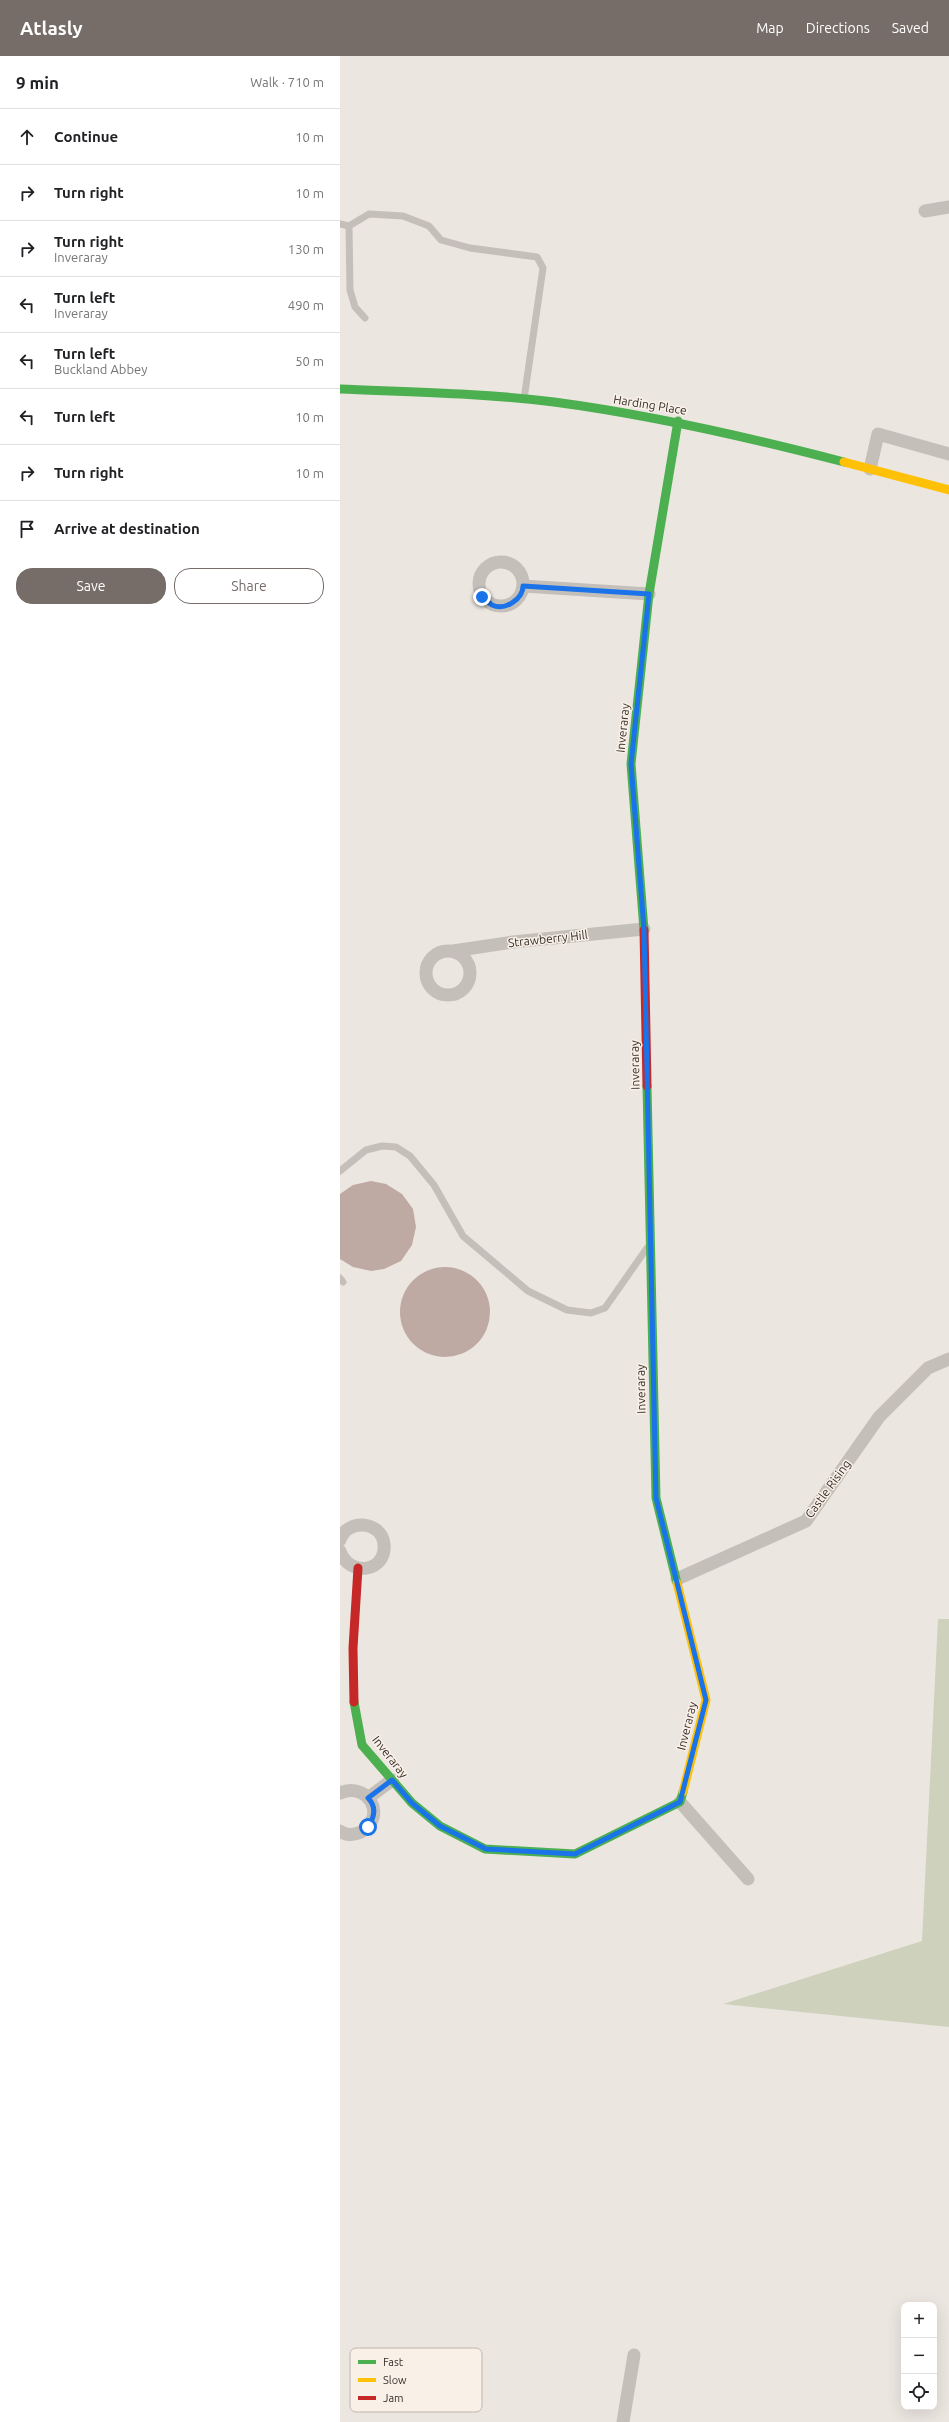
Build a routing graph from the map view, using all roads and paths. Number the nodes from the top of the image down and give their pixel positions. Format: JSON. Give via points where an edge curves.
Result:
{"nodes":[{"id":1,"x":949,"y":207,"type":"edge"},
{"id":2,"x":925,"y":211,"type":"dead end"},
{"id":3,"x":340,"y":224,"type":"edge"},
{"id":4,"x":349,"y":226,"type":"junction"},
{"id":5,"x":365,"y":318,"type":"dead end"},
{"id":6,"x":340,"y":389,"type":"edge"},
{"id":7,"x":524,"y":399,"type":"junction"},
{"id":8,"x":678,"y":421,"type":"junction"},
{"id":9,"x":949,"y":454,"type":"edge"},
{"id":10,"x":870,"y":469,"type":"junction"},
{"id":11,"x":949,"y":490,"type":"edge"},
{"id":12,"x":523,"y":586,"type":"dead end"},
{"id":13,"x":649,"y":594,"type":"junction"},
{"id":14,"x":644,"y":929,"type":"junction"},
{"id":15,"x":453,"y":951,"type":"dead end"},
{"id":16,"x":340,"y":1171,"type":"edge"},
{"id":17,"x":650,"y":1243,"type":"junction"},
{"id":18,"x":949,"y":1359,"type":"edge"},
{"id":19,"x":340,"y":1540,"type":"edge"},
{"id":20,"x":340,"y":1552,"type":"edge"},
{"id":21,"x":358,"y":1568,"type":"junction"},
{"id":22,"x":677,"y":1579,"type":"junction"},
{"id":23,"x":392,"y":1780,"type":"junction"},
{"id":24,"x":340,"y":1793,"type":"edge"},
{"id":25,"x":368,"y":1798,"type":"junction"},
{"id":26,"x":680,"y":1802,"type":"junction"},
{"id":27,"x":340,"y":1831,"type":"edge"},
{"id":28,"x":748,"y":1879,"type":"dead end"},
{"id":29,"x":634,"y":2355,"type":"dead end"},
{"id":30,"x":623,"y":2422,"type":"edge"}],
"edges":[{"from":1,"to":2,"type":"street"},
{"from":3,"to":4,"type":"lane"},
{"from":4,"to":5,"type":"lane","via":[[350,290],[355,307]]},
{"from":4,"to":7,"type":"lane","via":[[369,214],[403,216],[429,226],[441,240],[470,248],[536,257],[543,268]]},
{"from":6,"to":7,"type":"street","name":"Harding Place"},
{"from":7,"to":8,"type":"street","name":"Harding Place"},
{"from":8,"to":10,"type":"street","name":"Harding Place"},
{"from":8,"to":13,"type":"street","name":"Inveraray"},
{"from":9,"to":10,"type":"street","via":[[878,434]]},
{"from":10,"to":11,"type":"street","name":"Harding Place"},
{"from":12,"to":13,"type":"street"},
{"from":13,"to":14,"type":"street","name":"Inveraray","via":[[631,764]]},
{"from":14,"to":15,"type":"street","name":"Strawberry Hill"},
{"from":14,"to":17,"type":"street","name":"Inveraray"},
{"from":16,"to":17,"type":"lane","via":[[366,1150],[382,1146],[396,1147],[410,1156],[434,1185],[463,1236],[528,1291],[567,1310],[591,1313],[605,1308]]},
{"from":17,"to":22,"type":"street","name":"Inveraray","via":[[656,1498]]},
{"from":18,"to":22,"type":"street","name":"Castle Rising","via":[[928,1368],[879,1416],[806,1521]]},
{"from":19,"to":21,"type":"street","via":[[348,1528],[357,1525],[372,1527],[381,1534],[384,1553],[379,1562],[366,1569]]},
{"from":20,"to":21,"type":"street","via":[[343,1560]]},
{"from":21,"to":23,"type":"street","name":"Inveraray","via":[[353,1648],[354,1702],[362,1745]]},
{"from":22,"to":26,"type":"street","name":"Inveraray","via":[[706,1700]]},
{"from":23,"to":25,"type":"street"},
{"from":23,"to":26,"type":"street","name":"Inveraray","via":[[412,1803],[440,1826],[486,1849],[575,1854]]},
{"from":24,"to":25,"type":"street","via":[[357,1790]]},
{"from":25,"to":27,"type":"street","via":[[374,1809],[368,1827],[356,1835],[343,1834]]},
{"from":26,"to":28,"type":"street"},
{"from":29,"to":30,"type":"street"}]}
